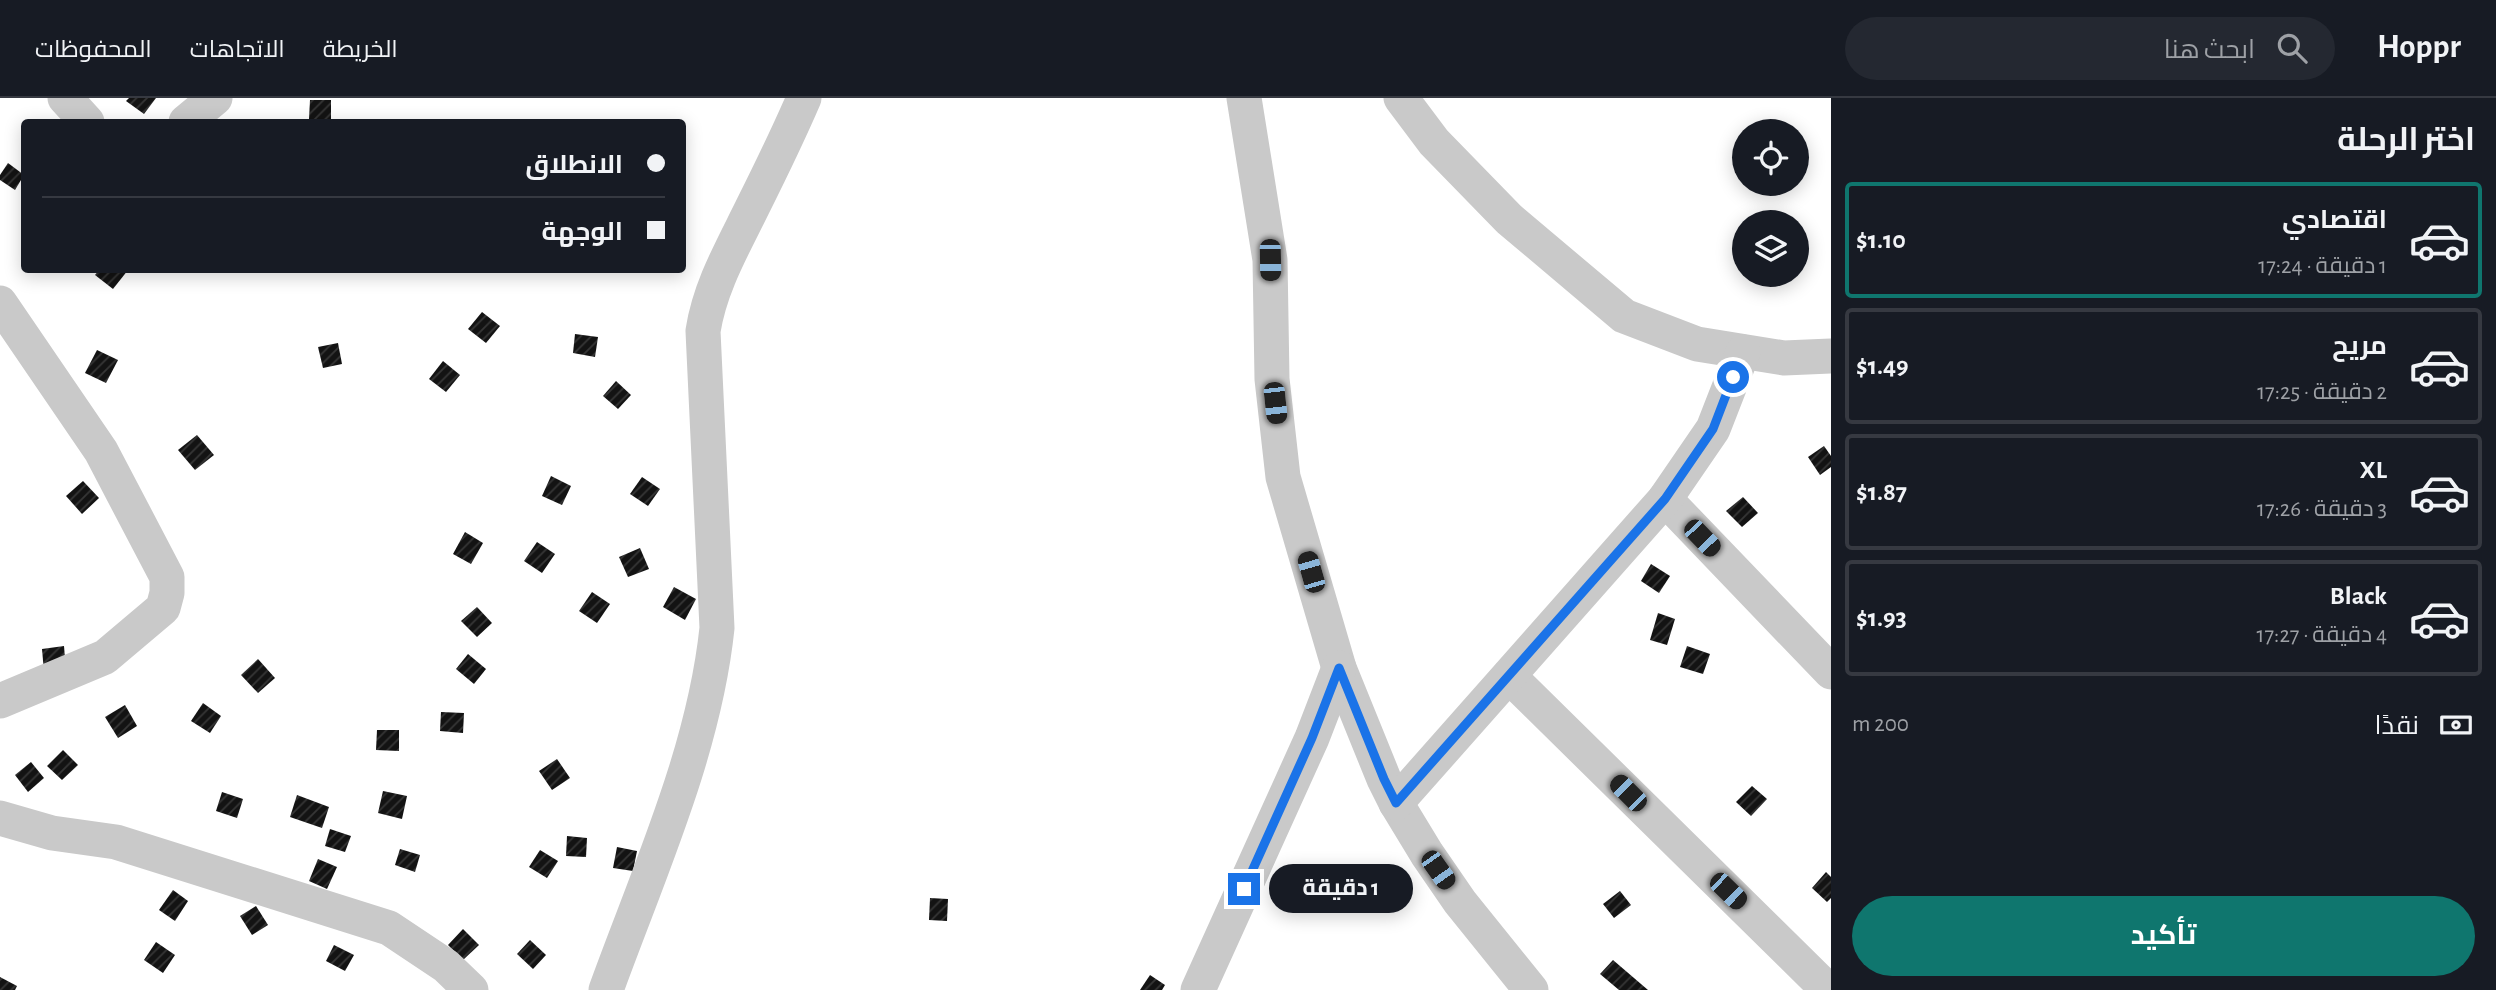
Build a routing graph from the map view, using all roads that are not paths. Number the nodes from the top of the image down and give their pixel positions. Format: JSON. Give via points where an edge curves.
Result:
{"nodes":[{"id":1,"x":65,"y":98,"type":"edge"},
{"id":2,"x":215,"y":98,"type":"edge"},
{"id":3,"x":804,"y":98,"type":"edge"},
{"id":4,"x":1244,"y":98,"type":"edge"},
{"id":5,"x":1401,"y":98,"type":"edge"},
{"id":6,"x":84,"y":119,"type":"edge"},
{"id":7,"x":190,"y":119,"type":"edge"},
{"id":8,"x":0,"y":303,"type":"edge"},
{"id":9,"x":1743,"y":352,"type":"junction"},
{"id":10,"x":1831,"y":356,"type":"edge"},
{"id":11,"x":1665,"y":499,"type":"junction"},
{"id":12,"x":1339,"y":668,"type":"junction"},
{"id":13,"x":1831,"y":672,"type":"edge"},
{"id":14,"x":1509,"y":676,"type":"junction"},
{"id":15,"x":0,"y":701,"type":"edge"},
{"id":16,"x":1396,"y":803,"type":"junction"},
{"id":17,"x":0,"y":818,"type":"edge"},
{"id":18,"x":1828,"y":989,"type":"edge"},
{"id":19,"x":471,"y":990,"type":"edge"},
{"id":20,"x":606,"y":990,"type":"edge"},
{"id":21,"x":1198,"y":990,"type":"edge"},
{"id":22,"x":1531,"y":990,"type":"edge"}],
"edges":[{"from":1,"to":6,"type":"street"},
{"from":2,"to":7,"type":"street"},
{"from":3,"to":20,"type":"street","via":[[706,308],[703,331],[717,628],[712,673],[687,767]]},
{"from":4,"to":12,"type":"street","via":[[1270,260],[1272,379],[1283,477]]},
{"from":5,"to":9,"type":"street","via":[[1434,142],[1509,219],[1624,316],[1697,344]]},
{"from":8,"to":15,"type":"street","via":[[101,451],[167,577],[163,608],[105,657]]},
{"from":9,"to":10,"type":"street","via":[[1784,358]]},
{"from":9,"to":11,"type":"street","via":[[1713,429]]},
{"from":11,"to":13,"type":"street"},
{"from":11,"to":14,"type":"street"},
{"from":12,"to":16,"type":"street"},
{"from":12,"to":21,"type":"street"},
{"from":14,"to":16,"type":"street"},
{"from":14,"to":18,"type":"street"},
{"from":16,"to":22,"type":"street","via":[[1460,902]]},
{"from":17,"to":19,"type":"street","via":[[52,833],[116,842],[390,928],[446,966]]}]}
